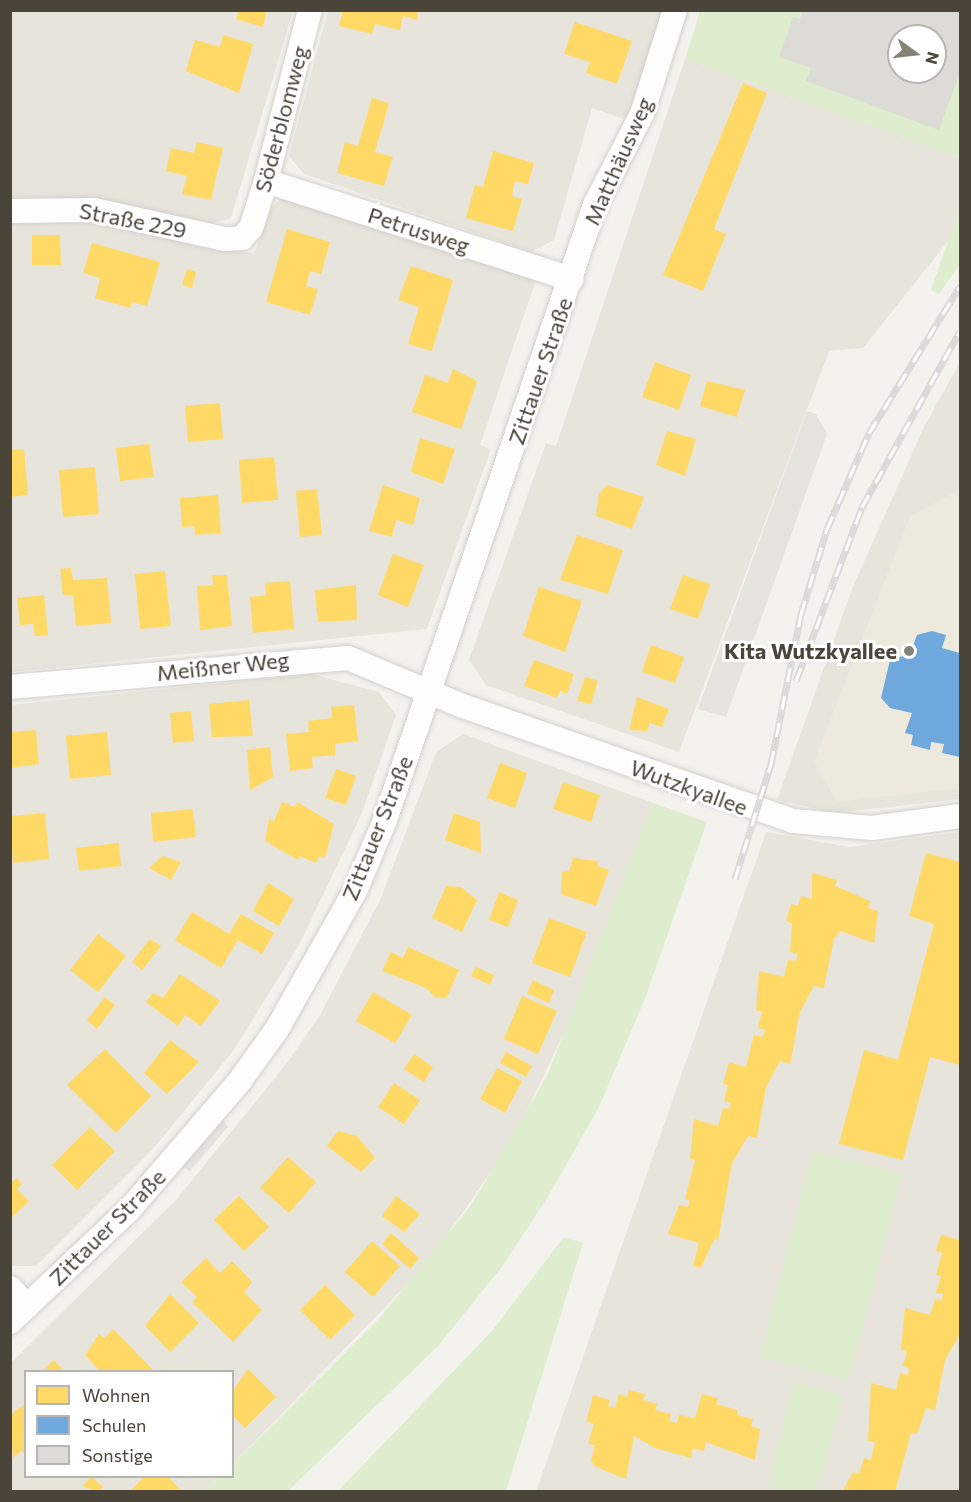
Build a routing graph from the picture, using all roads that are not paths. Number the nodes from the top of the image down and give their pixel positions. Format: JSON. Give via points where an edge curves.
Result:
{"nodes":[{"id":1,"x":310,"y":10,"type":"edge"},
{"id":2,"x":675,"y":10,"type":"edge"},
{"id":3,"x":266,"y":181,"type":"junction"},
{"id":4,"x":10,"y":211,"type":"edge"},
{"id":5,"x":251,"y":228,"type":"joint"},
{"id":6,"x":584,"y":242,"type":"joint"},
{"id":7,"x":572,"y":279,"type":"junction"},
{"id":8,"x":10,"y":687,"type":"edge"},
{"id":9,"x":428,"y":693,"type":"junction"},
{"id":10,"x":960,"y":816,"type":"edge"},
{"id":11,"x":10,"y":1288,"type":"edge"},
{"id":12,"x":19,"y":1314,"type":"edge"}],
"edges":[{"from":1,"to":3,"type":"street","name":"Söderblomweg"},
{"from":2,"to":6,"type":"street","name":"Matthäusweg","via":[[642,114],[595,205]]},
{"from":3,"to":5,"type":"street","name":"Söderblomweg"},
{"from":3,"to":7,"type":"street","name":"Petrusweg"},
{"from":4,"to":5,"type":"street","name":"Straße 229","via":[[94,210],[225,239],[242,238]]},
{"from":6,"to":7,"type":"street","name":"Zittauer Straße"},
{"from":7,"to":9,"type":"street","name":"Zittauer Straße"},
{"from":8,"to":9,"type":"street","name":"Meißner Weg","via":[[325,656],[348,658]]},
{"from":9,"to":10,"type":"street","name":"Wutzkyallee","via":[[793,821],[872,828]]},
{"from":9,"to":12,"type":"street","name":"Zittauer Straße","via":[[355,891],[277,1029],[188,1145]]},
{"from":11,"to":12,"type":"street"}]}
